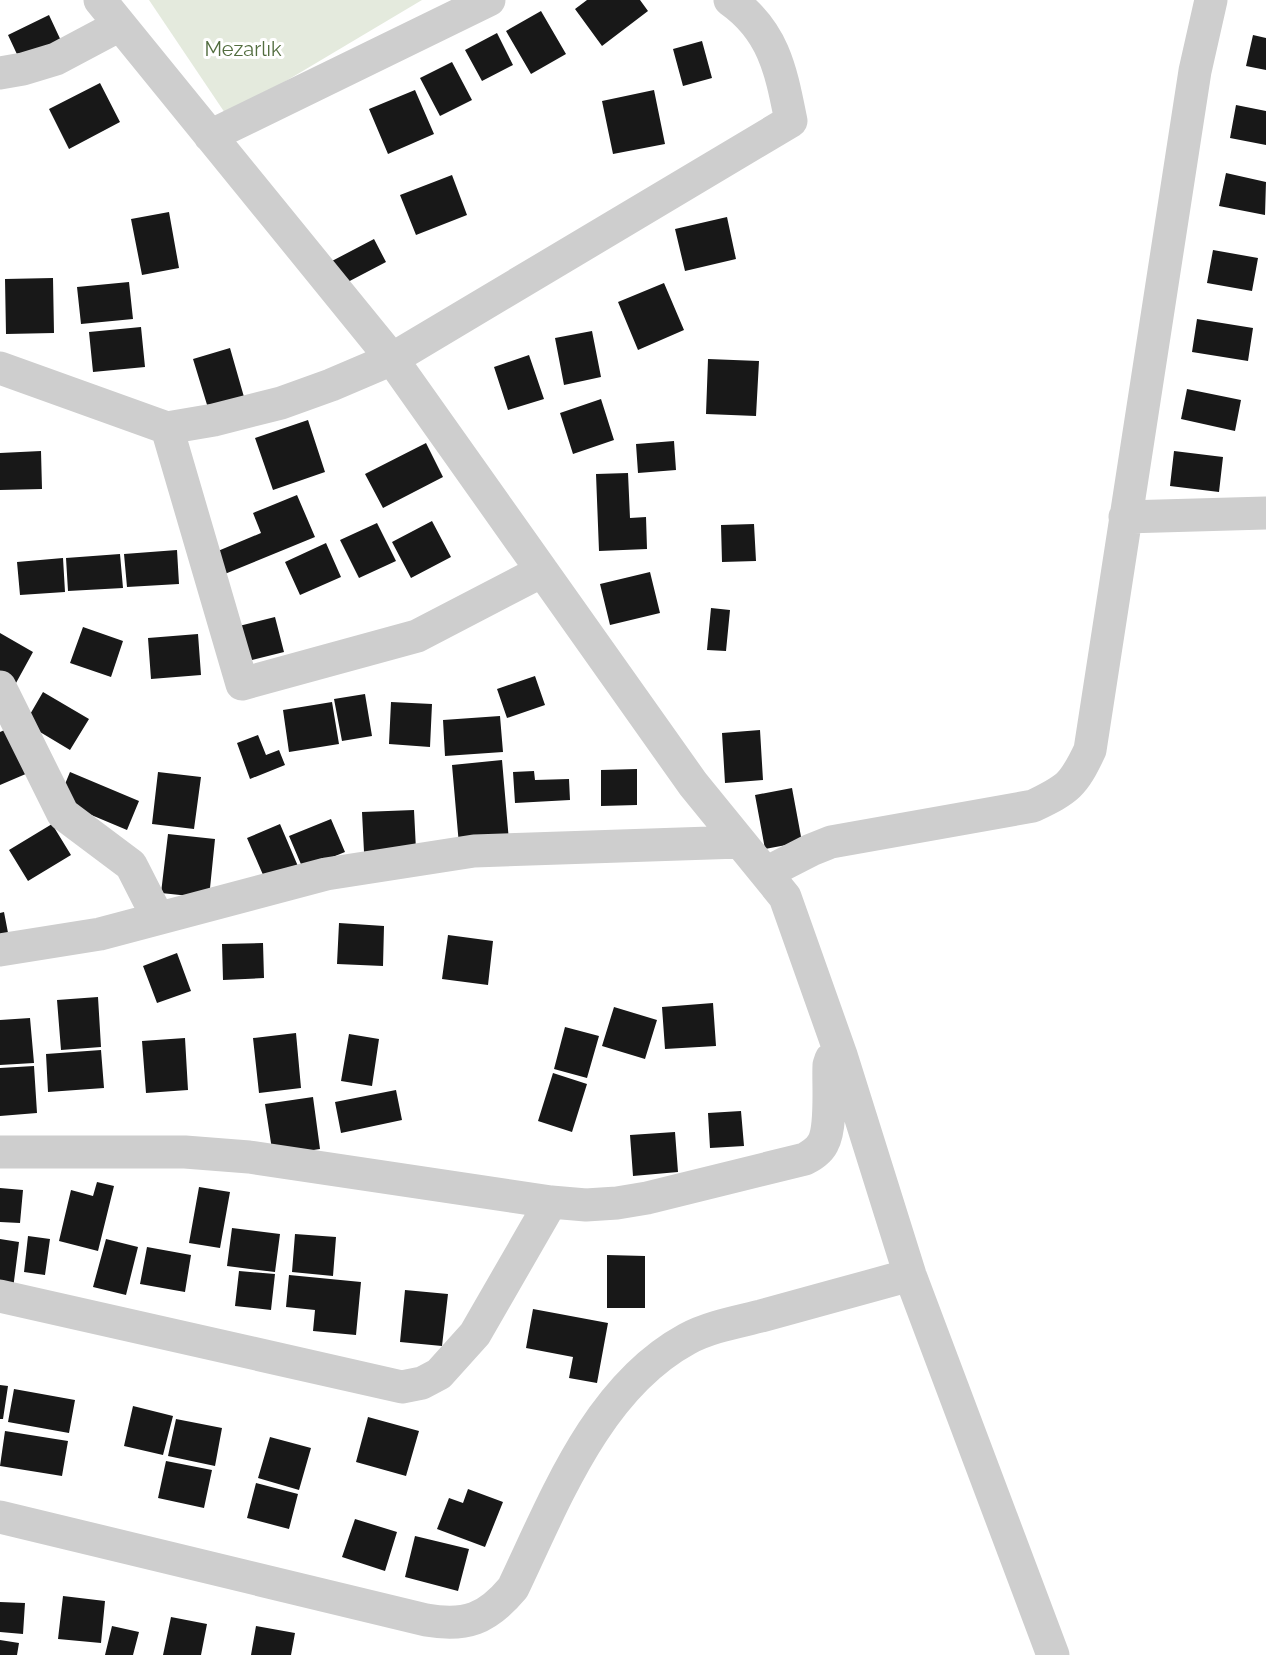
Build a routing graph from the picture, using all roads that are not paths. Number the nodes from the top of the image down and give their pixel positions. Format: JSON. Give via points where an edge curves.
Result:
{"nodes":[{"id":1,"x":100,"y":0,"type":"edge"},
{"id":2,"x":489,"y":0,"type":"edge"},
{"id":3,"x":730,"y":0,"type":"edge"},
{"id":4,"x":1212,"y":0,"type":"edge"},
{"id":5,"x":120,"y":25,"type":"junction"},
{"id":6,"x":0,"y":73,"type":"edge"},
{"id":7,"x":210,"y":136,"type":"junction"},
{"id":8,"x":392,"y":359,"type":"junction"},
{"id":9,"x":0,"y":368,"type":"edge"},
{"id":10,"x":167,"y":428,"type":"junction"},
{"id":11,"x":1266,"y":513,"type":"edge"},
{"id":12,"x":1125,"y":517,"type":"junction"},
{"id":13,"x":542,"y":571,"type":"junction"},
{"id":14,"x":0,"y":687,"type":"edge"},
{"id":15,"x":740,"y":842,"type":"junction"},
{"id":16,"x":766,"y":873,"type":"junction"},
{"id":17,"x":158,"y":918,"type":"junction"},
{"id":18,"x":0,"y":950,"type":"edge"},
{"id":19,"x":841,"y":1055,"type":"junction"},
{"id":20,"x":0,"y":1152,"type":"edge"},
{"id":21,"x":551,"y":1202,"type":"junction"},
{"id":22,"x":910,"y":1275,"type":"junction"},
{"id":23,"x":0,"y":1296,"type":"edge"},
{"id":24,"x":0,"y":1517,"type":"edge"},
{"id":25,"x":1053,"y":1655,"type":"edge"}],
"edges":[{"from":1,"to":5,"type":"street"},
{"from":2,"to":7,"type":"street"},
{"from":3,"to":8,"type":"street","via":[[755,21],[768,40],[784,82],[791,121]]},
{"from":4,"to":12,"type":"street","via":[[1195,71]]},
{"from":5,"to":6,"type":"street","via":[[56,59]]},
{"from":5,"to":7,"type":"street"},
{"from":7,"to":8,"type":"street"},
{"from":8,"to":10,"type":"street","via":[[281,403]]},
{"from":8,"to":13,"type":"street"},
{"from":9,"to":10,"type":"street"},
{"from":10,"to":13,"type":"street","via":[[242,684],[417,636]]},
{"from":11,"to":12,"type":"street"},
{"from":12,"to":16,"type":"street","via":[[1090,750],[1078,776],[1062,792],[1033,806],[831,842]]},
{"from":13,"to":15,"type":"street","via":[[693,784]]},
{"from":14,"to":17,"type":"street","via":[[63,814],[131,865]]},
{"from":15,"to":16,"type":"street"},
{"from":15,"to":17,"type":"street","via":[[474,851],[326,874]]},
{"from":16,"to":19,"type":"street","via":[[785,897]]},
{"from":17,"to":18,"type":"street","via":[[100,934]]},
{"from":19,"to":21,"type":"street","via":[[831,1059],[829,1065],[827,1131],[823,1144],[805,1159],[637,1200],[586,1205]]},
{"from":19,"to":22,"type":"street"},
{"from":20,"to":21,"type":"street","via":[[173,1152],[249,1157]]},
{"from":21,"to":23,"type":"street","via":[[475,1334],[439,1374],[402,1387]]},
{"from":22,"to":24,"type":"street","via":[[722,1327],[689,1338],[656,1359],[588,1438],[513,1588],[486,1614],[468,1621],[426,1620]]},
{"from":22,"to":25,"type":"street"}]}
